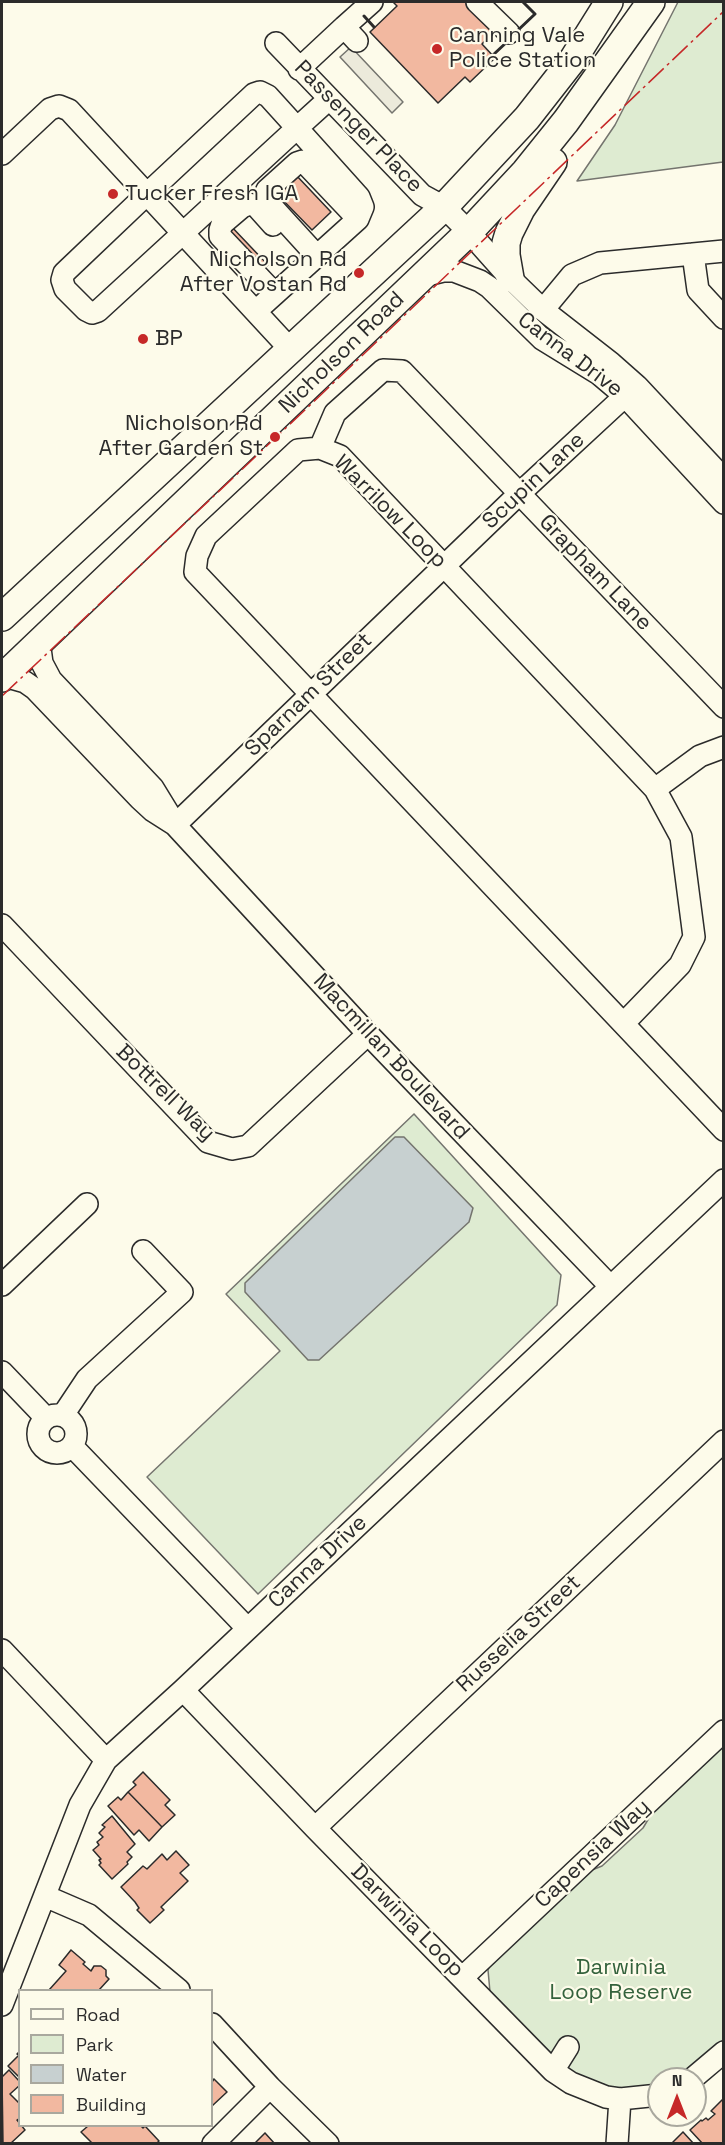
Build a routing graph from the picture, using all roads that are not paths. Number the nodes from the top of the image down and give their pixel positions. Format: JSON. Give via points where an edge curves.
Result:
{"nodes":[{"id":1,"x":372,"y":2,"type":"edge"},
{"id":2,"x":477,"y":2,"type":"edge"},
{"id":3,"x":598,"y":2,"type":"edge"},
{"id":4,"x":609,"y":2,"type":"edge"},
{"id":5,"x":651,"y":2,"type":"edge"},
{"id":6,"x":509,"y":33,"type":"dead end"},
{"id":7,"x":276,"y":43,"type":"dead end"},
{"id":8,"x":583,"y":44,"type":"junction"},
{"id":9,"x":614,"y":56,"type":"junction"},
{"id":10,"x":299,"y":69,"type":"junction"},
{"id":11,"x":328,"y":99,"type":"junction"},
{"id":12,"x":297,"y":128,"type":"junction"},
{"id":13,"x":2,"y":154,"type":"edge"},
{"id":14,"x":147,"y":194,"type":"junction"},
{"id":15,"x":444,"y":207,"type":"junction"},
{"id":16,"x":300,"y":218,"type":"dead end"},
{"id":17,"x":358,"y":219,"type":"junction"},
{"id":18,"x":469,"y":232,"type":"junction"},
{"id":19,"x":183,"y":233,"type":"junction"},
{"id":20,"x":723,"y":251,"type":"edge"},
{"id":21,"x":693,"y":254,"type":"junction"},
{"id":22,"x":316,"y":257,"type":"junction"},
{"id":23,"x":423,"y":276,"type":"junction"},
{"id":24,"x":510,"y":278,"type":"junction"},
{"id":25,"x":275,"y":294,"type":"junction"},
{"id":26,"x":543,"y":310,"type":"junction"},
{"id":27,"x":256,"y":311,"type":"junction"},
{"id":28,"x":723,"y":318,"type":"edge"},
{"id":29,"x":291,"y":350,"type":"junction"},
{"id":30,"x":625,"y":396,"type":"junction"},
{"id":31,"x":320,"y":448,"type":"junction"},
{"id":32,"x":723,"y":479,"type":"edge"},
{"id":33,"x":519,"y":494,"type":"junction"},
{"id":34,"x":723,"y":503,"type":"edge"},
{"id":35,"x":444,"y":566,"type":"junction"},
{"id":36,"x":2,"y":617,"type":"edge"},
{"id":37,"x":39,"y":641,"type":"junction"},
{"id":38,"x":3,"y":676,"type":"edge"},
{"id":39,"x":311,"y":693,"type":"junction"},
{"id":40,"x":723,"y":707,"type":"edge"},
{"id":41,"x":723,"y":747,"type":"edge"},
{"id":42,"x":655,"y":789,"type":"junction"},
{"id":43,"x":175,"y":825,"type":"junction"},
{"id":44,"x":2,"y":925,"type":"edge"},
{"id":45,"x":624,"y":1023,"type":"junction"},
{"id":46,"x":368,"y":1034,"type":"junction"},
{"id":47,"x":723,"y":1130,"type":"edge"},
{"id":48,"x":723,"y":1180,"type":"edge"},
{"id":49,"x":87,"y":1204,"type":"dead end"},
{"id":50,"x":143,"y":1251,"type":"dead end"},
{"id":51,"x":2,"y":1285,"type":"edge"},
{"id":52,"x":609,"y":1286,"type":"junction"},
{"id":53,"x":2,"y":1372,"type":"edge"},
{"id":54,"x":54,"y":1417,"type":"junction"},
{"id":55,"x":723,"y":1440,"type":"edge"},
{"id":56,"x":72,"y":1446,"type":"junction"},
{"id":57,"x":247,"y":1628,"type":"junction"},
{"id":58,"x":3,"y":1654,"type":"edge"},
{"id":59,"x":183,"y":1690,"type":"junction"},
{"id":60,"x":723,"y":1731,"type":"edge"},
{"id":61,"x":106,"y":1760,"type":"junction"},
{"id":62,"x":315,"y":1828,"type":"junction"},
{"id":63,"x":45,"y":1896,"type":"junction"},
{"id":64,"x":463,"y":1977,"type":"junction"},
{"id":65,"x":177,"y":1989,"type":"edge"},
{"id":66,"x":2,"y":2005,"type":"edge"},
{"id":67,"x":213,"y":2025,"type":"edge"},
{"id":68,"x":567,"y":2047,"type":"dead end"},
{"id":69,"x":723,"y":2052,"type":"edge"},
{"id":70,"x":706,"y":2067,"type":"edge"},
{"id":71,"x":553,"y":2070,"type":"junction"},
{"id":72,"x":270,"y":2087,"type":"junction"},
{"id":73,"x":647,"y":2096,"type":"edge"},
{"id":74,"x":620,"y":2099,"type":"junction"},
{"id":75,"x":213,"y":2144,"type":"edge"},
{"id":76,"x":328,"y":2144,"type":"edge"},
{"id":77,"x":617,"y":2144,"type":"edge"}],
"edges":[{"from":1,"to":10,"type":"street","via":[[351,34]]},
{"from":2,"to":6,"type":"street"},
{"from":3,"to":8,"type":"main road"},
{"from":4,"to":8,"type":"main road","name":"Nicholson Road"},
{"from":5,"to":9,"type":"main road","name":"Nicholson Road"},
{"from":7,"to":10,"type":"street","name":"Passenger Place"},
{"from":8,"to":15,"type":"main road","name":"Nicholson Road","via":[[527,118]]},
{"from":9,"to":18,"type":"main road","name":"Nicholson Road","via":[[525,172]]},
{"from":9,"to":24,"type":"main road","via":[[603,93],[538,181],[509,233],[506,255]]},
{"from":10,"to":11,"type":"street","name":"Passenger Place"},
{"from":11,"to":12,"type":"street"},
{"from":11,"to":15,"type":"street","name":"Passenger Place","via":[[422,195]]},
{"from":12,"to":14,"type":"street","via":[[268,96],[254,94]]},
{"from":12,"to":17,"type":"street","via":[[359,197],[363,207]]},
{"from":12,"to":19,"type":"street"},
{"from":13,"to":14,"type":"street","via":[[50,109],[59,106],[69,110]]},
{"from":14,"to":19,"type":"street"},
{"from":14,"to":19,"type":"street","via":[[64,273],[65,289],[86,310],[98,311]]},
{"from":15,"to":18,"type":"street","name":"Passenger Place"},
{"from":15,"to":29,"type":"main road","name":"Nicholson Road"},
{"from":16,"to":22,"type":"street"},
{"from":17,"to":22,"type":"street"},
{"from":17,"to":22,"type":"street","via":[[303,161],[267,190],[266,200]]},
{"from":18,"to":23,"type":"main road","name":"Nicholson Road"},
{"from":18,"to":24,"type":"street","name":"Canna Drive"},
{"from":19,"to":27,"type":"street"},
{"from":20,"to":21,"type":"street"},
{"from":21,"to":26,"type":"street","via":[[600,263],[572,275]]},
{"from":21,"to":28,"type":"street","via":[[698,290]]},
{"from":22,"to":25,"type":"street"},
{"from":22,"to":25,"type":"street","via":[[256,206],[242,207],[222,224],[220,236]]},
{"from":23,"to":30,"type":"street","name":"Canna Drive","via":[[454,271],[480,280],[542,339],[599,374]]},
{"from":23,"to":37,"type":"main road","name":"Nicholson Road"},
{"from":24,"to":26,"type":"street","name":"Canna Drive"},
{"from":25,"to":27,"type":"street"},
{"from":26,"to":32,"type":"street","name":"Canna Drive","via":[[637,386]]},
{"from":27,"to":29,"type":"street"},
{"from":29,"to":36,"type":"main road","name":"Nicholson Road"},
{"from":30,"to":33,"type":"street","name":"Scupin Lane"},
{"from":30,"to":34,"type":"street","name":"Canna Drive"},
{"from":31,"to":33,"type":"street","name":"Grapham Lane","via":[[335,414],[383,370],[402,371]]},
{"from":31,"to":35,"type":"street","name":"Warrilow Loop","via":[[340,456]]},
{"from":31,"to":39,"type":"street","name":"Warrilow Loop","via":[[298,450],[206,537],[195,572]]},
{"from":33,"to":35,"type":"street","name":"Scupin Lane"},
{"from":33,"to":40,"type":"street","name":"Grapham Lane"},
{"from":35,"to":39,"type":"street","name":"Sparnam Street"},
{"from":35,"to":42,"type":"street","name":"Warrilow Loop"},
{"from":37,"to":38,"type":"main road","name":"Nicholson Road"},
{"from":37,"to":43,"type":"street","name":"Macmillan Boulevard","via":[[42,663],[51,680],[153,788]]},
{"from":38,"to":43,"type":"street","name":"Macmillan Boulevard","via":[[34,689],[140,799]]},
{"from":39,"to":43,"type":"street","name":"Sparnam Street"},
{"from":39,"to":45,"type":"street","name":"Warrilow Loop"},
{"from":41,"to":42,"type":"street","via":[[699,756]]},
{"from":42,"to":45,"type":"street","name":"Warrilow Loop","via":[[681,837],[694,937],[680,965]]},
{"from":43,"to":46,"type":"street","name":"Macmillan Boulevard"},
{"from":44,"to":46,"type":"street","name":"Bottrell Way","via":[[208,1142],[232,1149],[248,1146]]},
{"from":45,"to":47,"type":"street","name":"Warrilow Loop"},
{"from":46,"to":52,"type":"street","name":"Macmillan Boulevard"},
{"from":48,"to":52,"type":"street","name":"Canna Drive"},
{"from":49,"to":51,"type":"street"},
{"from":50,"to":54,"type":"street","via":[[182,1292],[87,1379]]},
{"from":52,"to":57,"type":"street","name":"Canna Drive"},
{"from":53,"to":54,"type":"street"},
{"from":54,"to":56,"type":"street","via":[[73,1422],[76,1439]]},
{"from":54,"to":56,"type":"street","via":[[39,1429],[43,1446],[52,1452],[63,1452]]},
{"from":55,"to":62,"type":"street","name":"Russelia Street"},
{"from":56,"to":57,"type":"street"},
{"from":57,"to":59,"type":"street","name":"Canna Drive"},
{"from":58,"to":61,"type":"street"},
{"from":59,"to":61,"type":"street","name":"Canna Drive"},
{"from":59,"to":62,"type":"street","name":"Darwinia Loop"},
{"from":60,"to":64,"type":"street","name":"Capensia Way"},
{"from":61,"to":63,"type":"street","name":"Canna Drive","via":[[80,1805]]},
{"from":62,"to":64,"type":"street","name":"Darwinia Loop"},
{"from":63,"to":65,"type":"street","via":[[89,1915]]},
{"from":63,"to":66,"type":"street","name":"Canna Drive"},
{"from":64,"to":71,"type":"street","name":"Darwinia Loop"},
{"from":67,"to":72,"type":"street"},
{"from":68,"to":71,"type":"street"},
{"from":69,"to":70,"type":"street"},
{"from":71,"to":74,"type":"street","name":"Darwinia Loop","via":[[570,2083]]},
{"from":72,"to":75,"type":"street"},
{"from":72,"to":76,"type":"street"},
{"from":73,"to":74,"type":"street","name":"Darwinia Loop"},
{"from":74,"to":77,"type":"street"}]}
